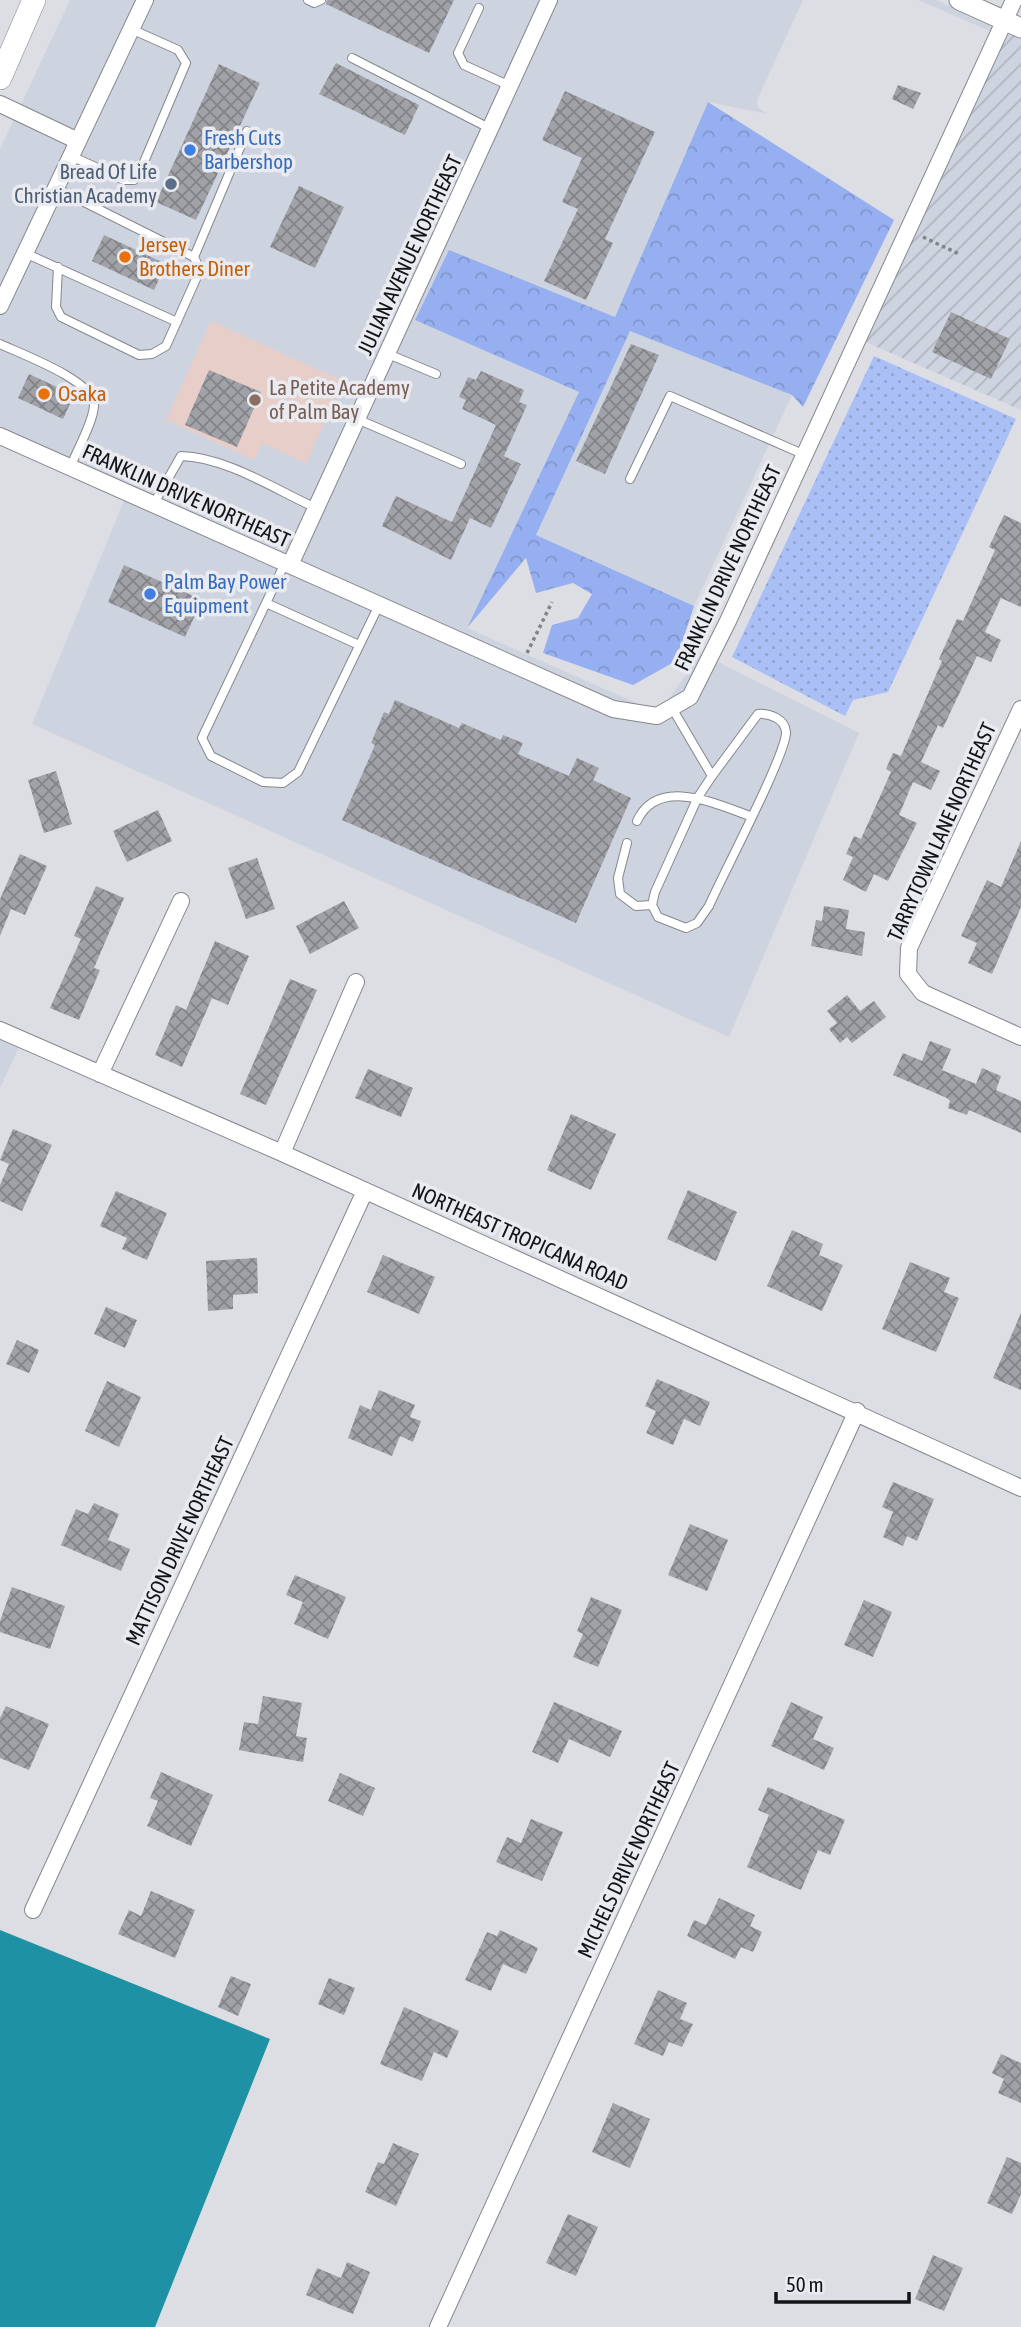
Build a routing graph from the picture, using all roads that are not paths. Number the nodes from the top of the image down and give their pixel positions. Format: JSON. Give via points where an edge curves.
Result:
{"nodes":[{"id":1,"x":34,"y":0,"type":"edge"},
{"id":2,"x":145,"y":0,"type":"edge"},
{"id":3,"x":308,"y":0,"type":"edge"},
{"id":4,"x":321,"y":0,"type":"edge"},
{"id":5,"x":548,"y":0,"type":"edge"},
{"id":6,"x":959,"y":0,"type":"edge"},
{"id":7,"x":1014,"y":0,"type":"edge"},
{"id":8,"x":479,"y":8,"type":"dead end"},
{"id":9,"x":1013,"y":24,"type":"edge"},
{"id":10,"x":131,"y":29,"type":"junction"},
{"id":11,"x":352,"y":58,"type":"dead end"},
{"id":12,"x":0,"y":78,"type":"edge"},
{"id":13,"x":510,"y":86,"type":"junction"},
{"id":14,"x":0,"y":104,"type":"edge"},
{"id":15,"x":491,"y":129,"type":"junction"},
{"id":16,"x":247,"y":131,"type":"dead end"},
{"id":17,"x":74,"y":148,"type":"junction"},
{"id":18,"x":56,"y":188,"type":"junction"},
{"id":19,"x":25,"y":253,"type":"junction"},
{"id":20,"x":194,"y":257,"type":"junction"},
{"id":21,"x":58,"y":267,"type":"junction"},
{"id":22,"x":0,"y":306,"type":"edge"},
{"id":23,"x":177,"y":322,"type":"junction"},
{"id":24,"x":0,"y":344,"type":"edge"},
{"id":25,"x":388,"y":354,"type":"junction"},
{"id":26,"x":436,"y":374,"type":"dead end"},
{"id":27,"x":357,"y":419,"type":"junction"},
{"id":28,"x":0,"y":436,"type":"edge"},
{"id":29,"x":805,"y":455,"type":"junction"},
{"id":30,"x":461,"y":464,"type":"dead end"},
{"id":31,"x":70,"y":468,"type":"junction"},
{"id":32,"x":630,"y":479,"type":"dead end"},
{"id":33,"x":153,"y":505,"type":"junction"},
{"id":34,"x":316,"y":508,"type":"junction"},
{"id":35,"x":287,"y":564,"type":"junction"},
{"id":36,"x":266,"y":603,"type":"junction"},
{"id":37,"x":379,"y":605,"type":"junction"},
{"id":38,"x":359,"y":645,"type":"junction"},
{"id":39,"x":672,"y":708,"type":"junction"},
{"id":40,"x":1021,"y":709,"type":"edge"},
{"id":41,"x":712,"y":776,"type":"junction"},
{"id":42,"x":698,"y":797,"type":"junction"},
{"id":43,"x":750,"y":816,"type":"junction"},
{"id":44,"x":637,"y":821,"type":"dead end"},
{"id":45,"x":626,"y":843,"type":"dead end"},
{"id":46,"x":181,"y":901,"type":"dead end"},
{"id":47,"x":652,"y":905,"type":"junction"},
{"id":48,"x":356,"y":982,"type":"dead end"},
{"id":49,"x":0,"y":1030,"type":"edge"},
{"id":50,"x":1021,"y":1037,"type":"edge"},
{"id":51,"x":100,"y":1074,"type":"junction"},
{"id":52,"x":282,"y":1153,"type":"junction"},
{"id":53,"x":365,"y":1191,"type":"junction"},
{"id":54,"x":857,"y":1411,"type":"junction"},
{"id":55,"x":1021,"y":1488,"type":"edge"},
{"id":56,"x":33,"y":1910,"type":"dead end"},
{"id":57,"x":438,"y":2327,"type":"edge"}],
"edges":[{"from":1,"to":12,"type":"main road"},
{"from":2,"to":10,"type":"street"},
{"from":3,"to":4,"type":"lane"},
{"from":5,"to":13,"type":"street","name":"JULIAN AVENUE NORTHEAST"},
{"from":6,"to":9,"type":"street"},
{"from":7,"to":9,"type":"street","name":"FRANKLIN DRIVE NORTHEAST"},
{"from":8,"to":13,"type":"lane","via":[[458,53],[464,65]]},
{"from":9,"to":29,"type":"street","name":"FRANKLIN DRIVE NORTHEAST","via":[[909,230]]},
{"from":10,"to":17,"type":"street"},
{"from":10,"to":17,"type":"lane","via":[[177,50],[186,64],[141,169],[134,180],[124,180]]},
{"from":11,"to":15,"type":"lane"},
{"from":13,"to":15,"type":"street","name":"JULIAN AVENUE NORTHEAST"},
{"from":14,"to":17,"type":"street"},
{"from":15,"to":25,"type":"street","name":"JULIAN AVENUE NORTHEAST"},
{"from":16,"to":20,"type":"lane"},
{"from":17,"to":18,"type":"street"},
{"from":18,"to":19,"type":"street"},
{"from":18,"to":20,"type":"lane"},
{"from":19,"to":21,"type":"lane"},
{"from":19,"to":22,"type":"street"},
{"from":20,"to":23,"type":"lane","via":[[201,270]]},
{"from":21,"to":23,"type":"lane"},
{"from":21,"to":23,"type":"lane","via":[[56,307],[61,317],[139,355],[166,346]]},
{"from":24,"to":31,"type":"lane","via":[[76,380],[92,395],[94,407]]},
{"from":25,"to":26,"type":"lane"},
{"from":25,"to":27,"type":"street","name":"JULIAN AVENUE NORTHEAST"},
{"from":27,"to":30,"type":"lane"},
{"from":27,"to":34,"type":"street","name":"JULIAN AVENUE NORTHEAST"},
{"from":28,"to":31,"type":"street","name":"FRANKLIN DRIVE NORTHEAST"},
{"from":29,"to":32,"type":"lane","via":[[670,396]]},
{"from":29,"to":39,"type":"street","name":"FRANKLIN DRIVE NORTHEAST","via":[[690,698]]},
{"from":31,"to":33,"type":"street","name":"FRANKLIN DRIVE NORTHEAST"},
{"from":33,"to":34,"type":"lane","via":[[181,456],[196,456]]},
{"from":33,"to":35,"type":"street","name":"FRANKLIN DRIVE NORTHEAST"},
{"from":34,"to":35,"type":"street","name":"JULIAN AVENUE NORTHEAST"},
{"from":35,"to":36,"type":"lane"},
{"from":35,"to":37,"type":"street","name":"FRANKLIN DRIVE NORTHEAST"},
{"from":36,"to":38,"type":"lane"},
{"from":36,"to":38,"type":"lane","via":[[202,738],[211,756],[263,782],[283,783],[298,772]]},
{"from":37,"to":38,"type":"lane"},
{"from":37,"to":39,"type":"street","name":"FRANKLIN DRIVE NORTHEAST","via":[[613,709],[657,716]]},
{"from":39,"to":41,"type":"lane"},
{"from":40,"to":50,"type":"street","name":"TARRYTOWN LANE NORTHEAST","via":[[909,948],[908,974],[923,993]]},
{"from":41,"to":42,"type":"lane"},
{"from":41,"to":43,"type":"lane","via":[[758,714],[780,720],[786,739]]},
{"from":42,"to":43,"type":"lane"},
{"from":42,"to":44,"type":"lane","via":[[660,798],[649,803]]},
{"from":42,"to":47,"type":"lane"},
{"from":43,"to":47,"type":"lane","via":[[697,923],[686,928],[666,921]]},
{"from":45,"to":47,"type":"lane","via":[[618,878],[620,894],[636,905]]},
{"from":46,"to":51,"type":"street"},
{"from":48,"to":52,"type":"street"},
{"from":49,"to":51,"type":"street","name":"NORTHEAST TROPICANA ROAD"},
{"from":51,"to":52,"type":"street","name":"NORTHEAST TROPICANA ROAD"},
{"from":52,"to":53,"type":"street","name":"NORTHEAST TROPICANA ROAD"},
{"from":53,"to":54,"type":"street","name":"NORTHEAST TROPICANA ROAD"},
{"from":53,"to":56,"type":"street","name":"MATTISON DRIVE NORTHEAST"},
{"from":54,"to":55,"type":"street","name":"NORTHEAST TROPICANA ROAD"},
{"from":54,"to":57,"type":"street","name":"MICHELS DRIVE NORTHEAST"}]}
